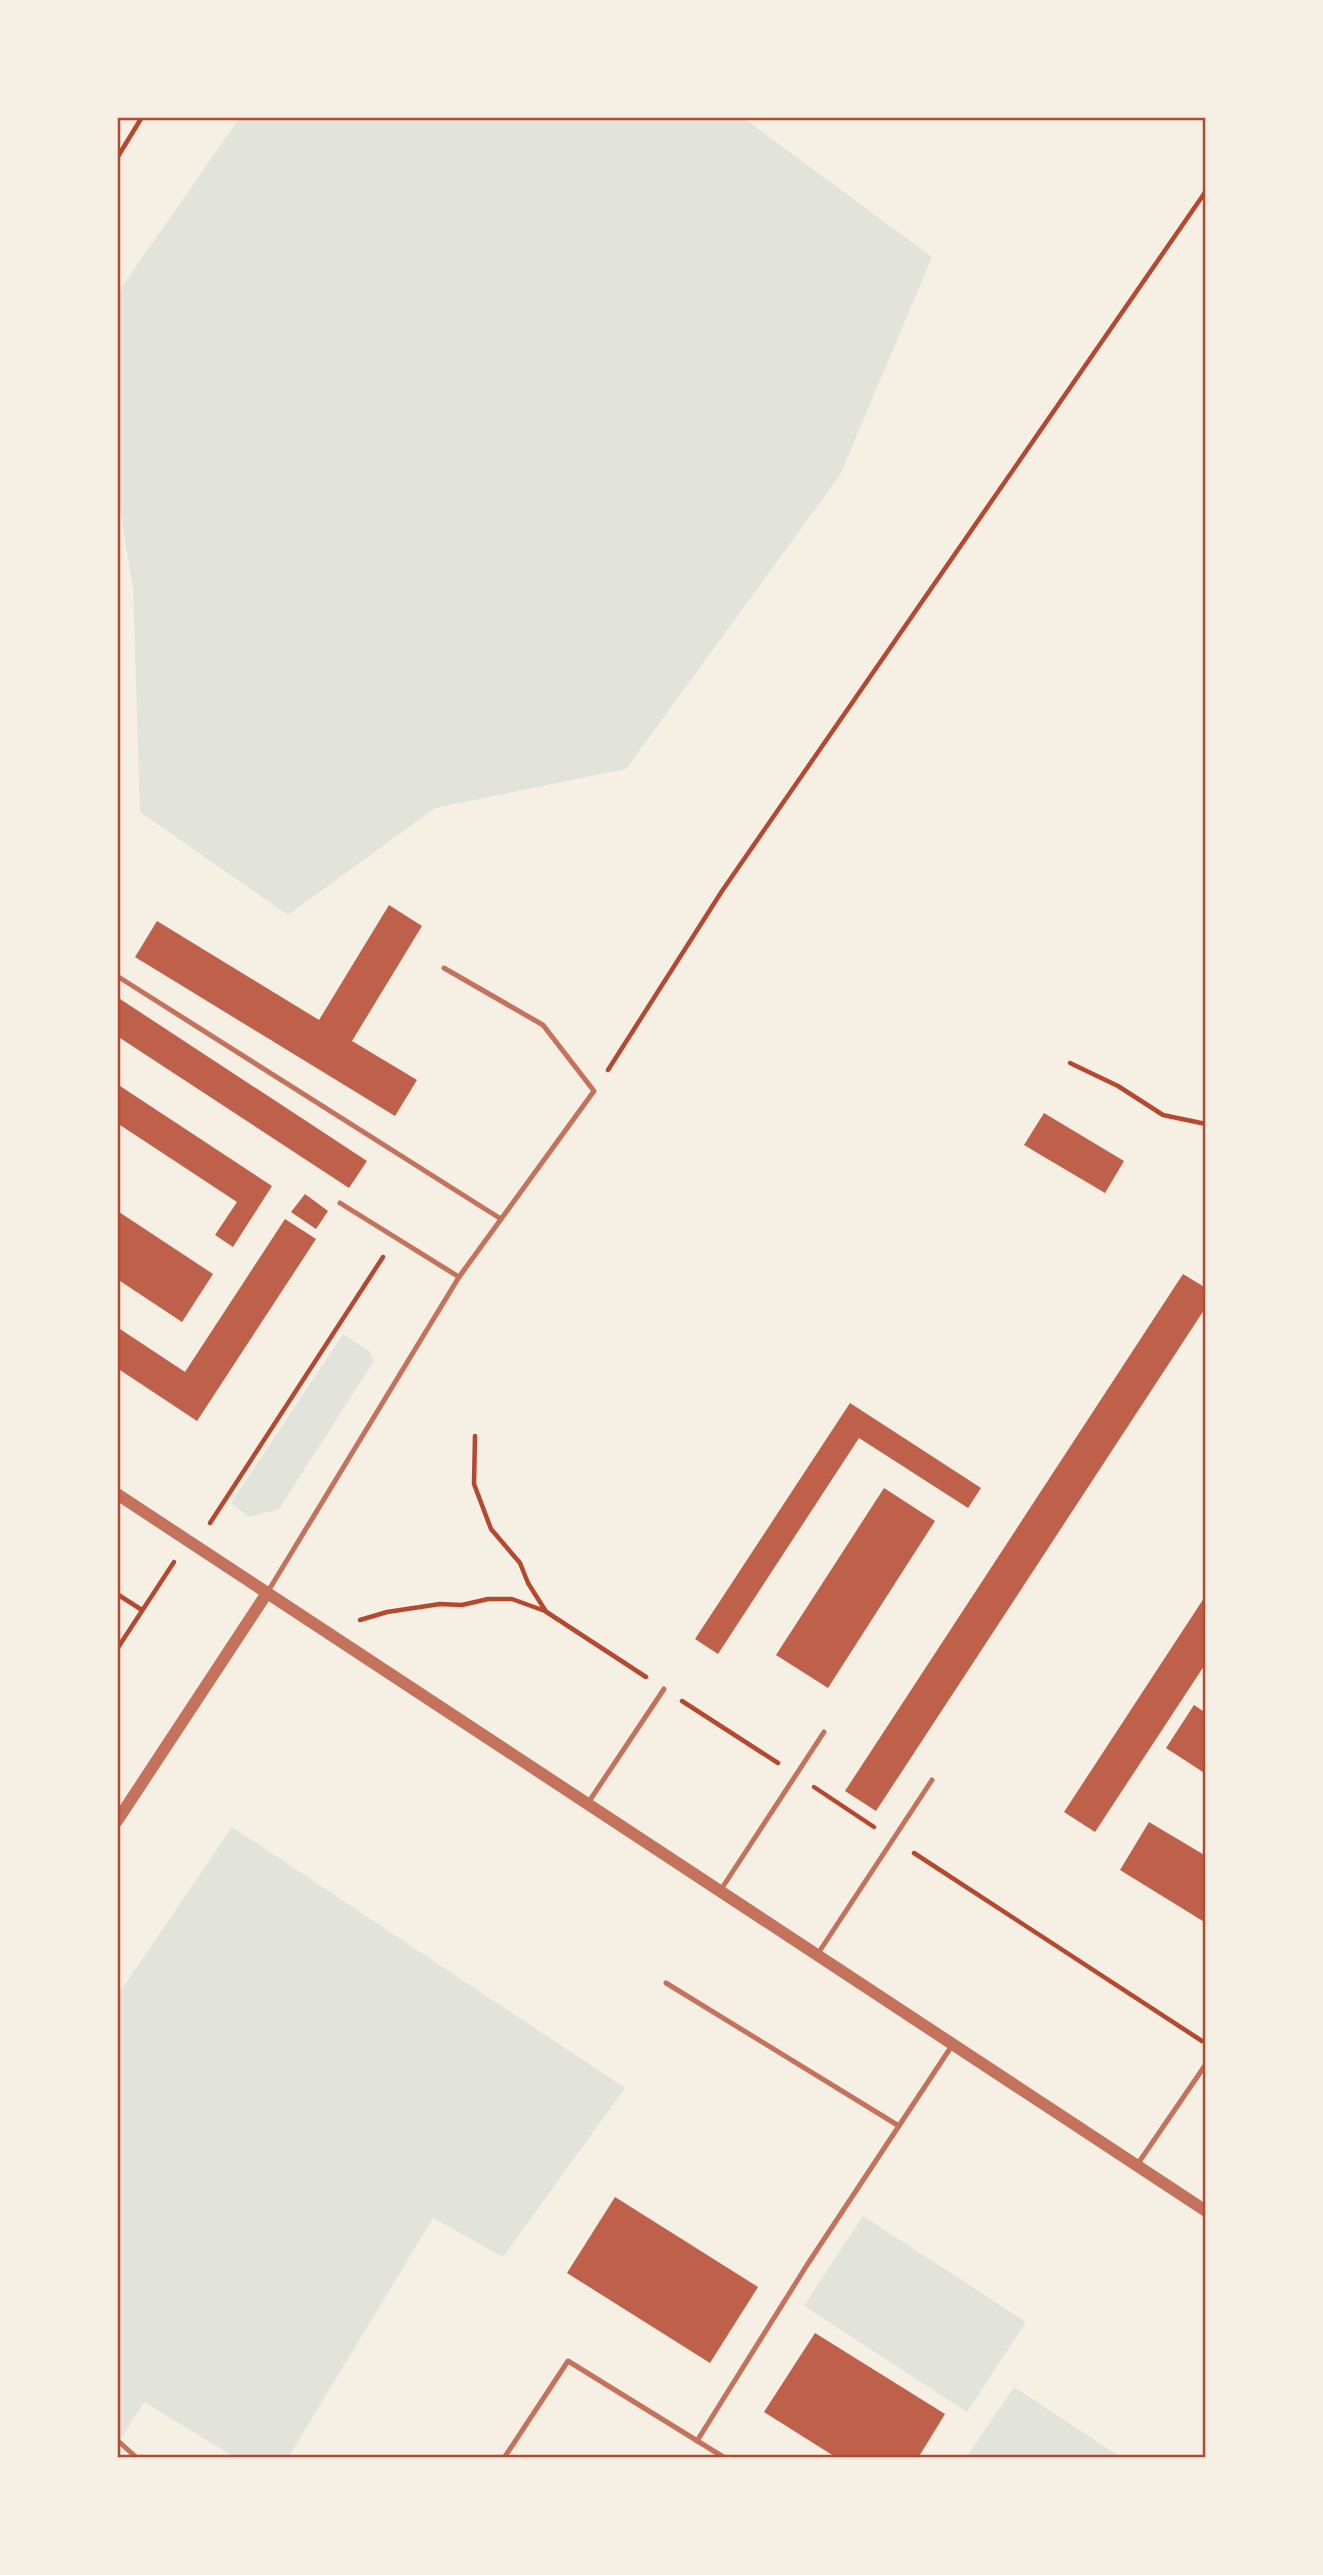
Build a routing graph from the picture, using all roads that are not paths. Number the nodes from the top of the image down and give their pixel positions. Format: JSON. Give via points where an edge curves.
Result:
{"nodes":[{"id":1,"x":444,"y":968,"type":"dead end"},
{"id":2,"x":117,"y":976,"type":"edge"},
{"id":3,"x":340,"y":1203,"type":"dead end"},
{"id":4,"x":501,"y":1219,"type":"junction"},
{"id":5,"x":459,"y":1277,"type":"junction"},
{"id":6,"x":117,"y":1494,"type":"edge"},
{"id":7,"x":267,"y":1593,"type":"junction"},
{"id":8,"x":664,"y":1689,"type":"dead end"},
{"id":9,"x":824,"y":1732,"type":"dead end"},
{"id":10,"x":932,"y":1780,"type":"dead end"},
{"id":11,"x":587,"y":1804,"type":"junction"},
{"id":12,"x":117,"y":1821,"type":"edge"},
{"id":13,"x":720,"y":1891,"type":"junction"},
{"id":14,"x":817,"y":1955,"type":"junction"},
{"id":15,"x":666,"y":1983,"type":"dead end"},
{"id":16,"x":953,"y":2044,"type":"junction"},
{"id":17,"x":1206,"y":2064,"type":"edge"},
{"id":18,"x":899,"y":2126,"type":"junction"},
{"id":19,"x":1137,"y":2165,"type":"junction"},
{"id":20,"x":1206,"y":2211,"type":"edge"},
{"id":21,"x":117,"y":2440,"type":"edge"},
{"id":22,"x":697,"y":2441,"type":"junction"},
{"id":23,"x":137,"y":2458,"type":"edge"},
{"id":24,"x":504,"y":2458,"type":"edge"},
{"id":25,"x":724,"y":2458,"type":"edge"}],
"edges":[{"from":1,"to":4,"type":"lane","via":[[542,1025],[594,1090]]},
{"from":2,"to":4,"type":"lane"},
{"from":3,"to":5,"type":"lane"},
{"from":4,"to":5,"type":"lane"},
{"from":5,"to":7,"type":"lane"},
{"from":6,"to":7,"type":"street"},
{"from":7,"to":11,"type":"street"},
{"from":7,"to":12,"type":"street"},
{"from":8,"to":11,"type":"lane"},
{"from":9,"to":13,"type":"lane"},
{"from":10,"to":14,"type":"lane"},
{"from":11,"to":13,"type":"street"},
{"from":13,"to":14,"type":"street"},
{"from":14,"to":16,"type":"street"},
{"from":15,"to":18,"type":"lane"},
{"from":16,"to":18,"type":"lane"},
{"from":16,"to":19,"type":"street"},
{"from":17,"to":19,"type":"lane"},
{"from":18,"to":22,"type":"lane"},
{"from":19,"to":20,"type":"street"},
{"from":21,"to":23,"type":"lane"},
{"from":22,"to":24,"type":"lane","via":[[568,2361]]},
{"from":22,"to":25,"type":"lane"}]}
